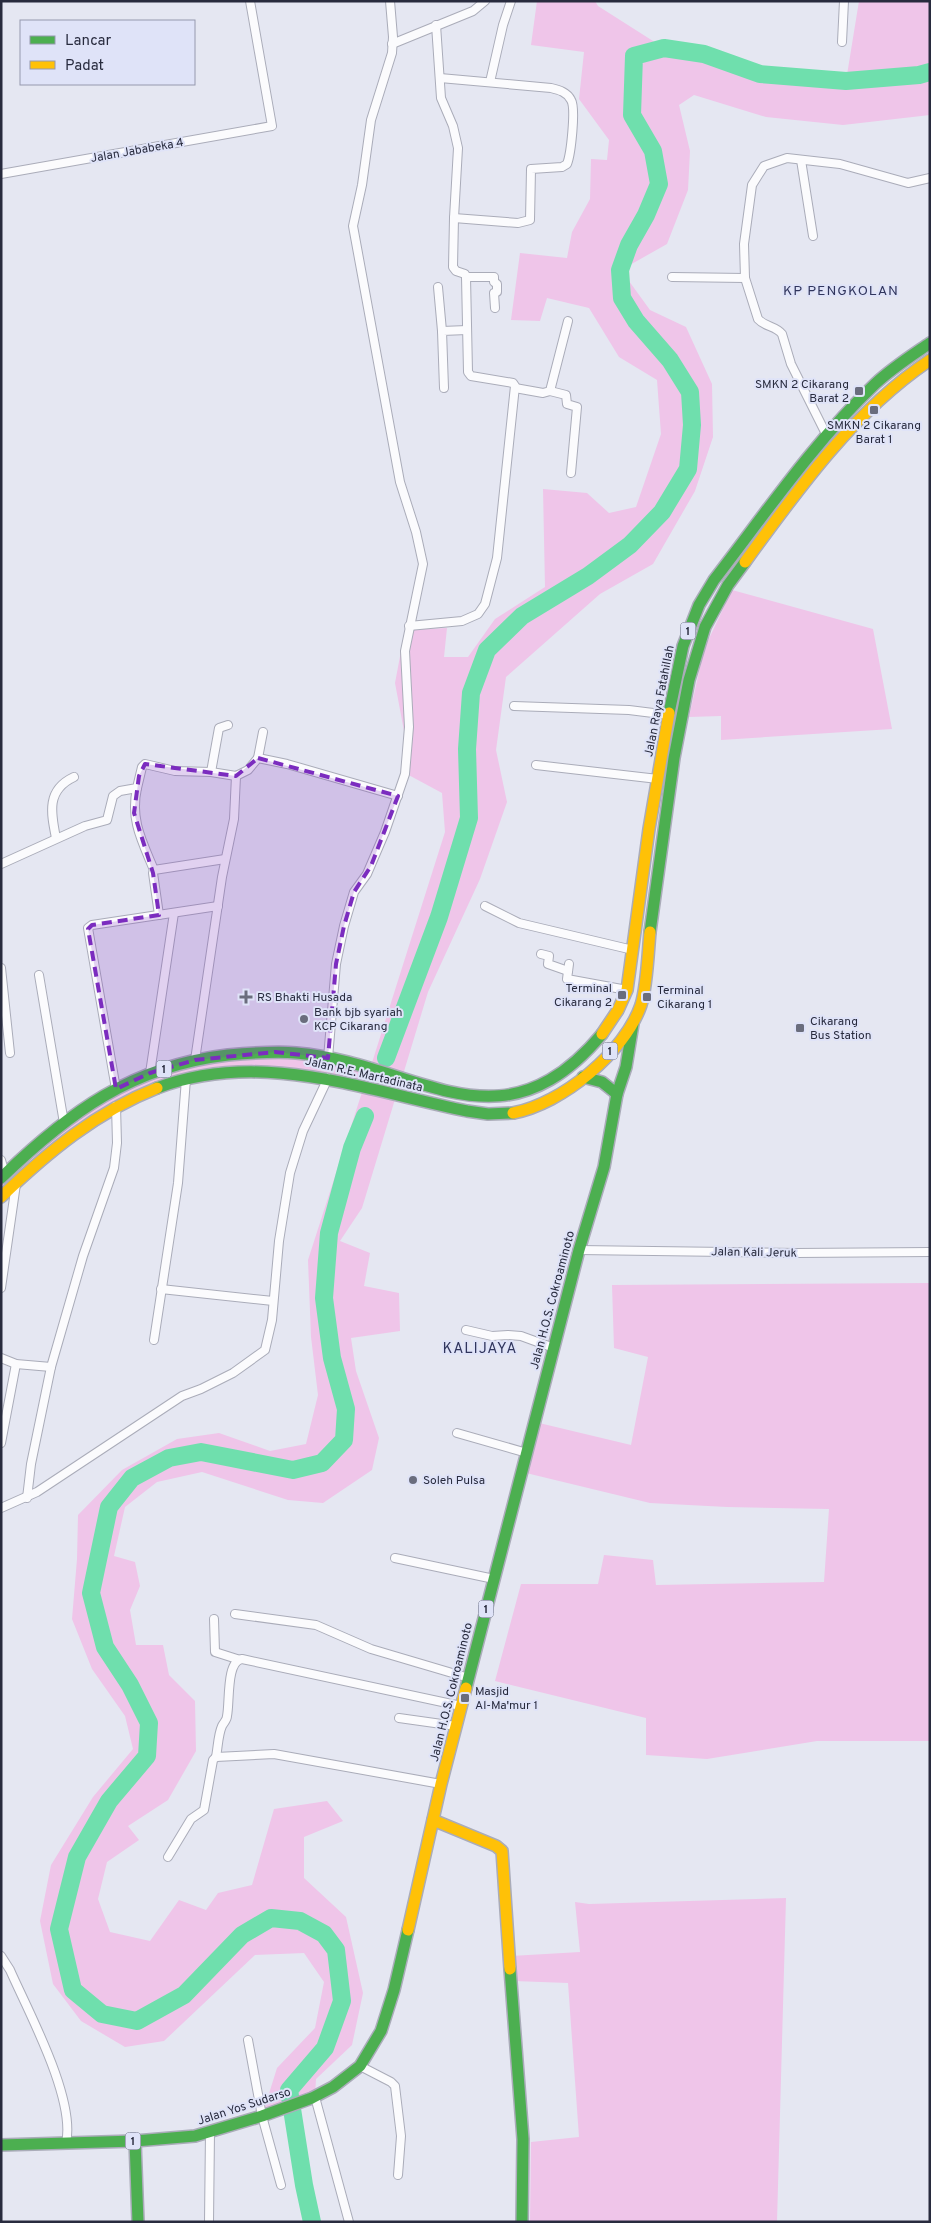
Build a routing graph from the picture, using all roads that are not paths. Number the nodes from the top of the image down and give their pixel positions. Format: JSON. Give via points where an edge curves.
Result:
{"nodes":[{"id":1,"x":250,"y":1,"type":"edge"},
{"id":2,"x":390,"y":1,"type":"edge"},
{"id":3,"x":485,"y":1,"type":"edge"},
{"id":4,"x":511,"y":1,"type":"edge"},
{"id":5,"x":844,"y":1,"type":"edge"},
{"id":6,"x":436,"y":26,"type":"junction"},
{"id":7,"x":842,"y":42,"type":"dead end"},
{"id":8,"x":392,"y":44,"type":"junction"},
{"id":9,"x":440,"y":78,"type":"junction"},
{"id":10,"x":490,"y":82,"type":"junction"},
{"id":11,"x":800,"y":160,"type":"junction"},
{"id":12,"x":1,"y":174,"type":"edge"},
{"id":13,"x":930,"y":178,"type":"edge"},
{"id":14,"x":454,"y":218,"type":"junction"},
{"id":15,"x":814,"y":236,"type":"dead end"},
{"id":16,"x":466,"y":277,"type":"junction"},
{"id":17,"x":672,"y":277,"type":"dead end"},
{"id":18,"x":745,"y":278,"type":"junction"},
{"id":19,"x":438,"y":287,"type":"dead end"},
{"id":20,"x":494,"y":308,"type":"dead end"},
{"id":21,"x":568,"y":321,"type":"dead end"},
{"id":22,"x":467,"y":330,"type":"junction"},
{"id":23,"x":442,"y":332,"type":"junction"},
{"id":24,"x":930,"y":343,"type":"edge"},
{"id":25,"x":930,"y":360,"type":"edge"},
{"id":26,"x":444,"y":388,"type":"dead end"},
{"id":27,"x":515,"y":388,"type":"junction"},
{"id":28,"x":550,"y":391,"type":"junction"},
{"id":29,"x":827,"y":436,"type":"junction"},
{"id":30,"x":571,"y":473,"type":"dead end"},
{"id":31,"x":409,"y":626,"type":"junction"},
{"id":32,"x":514,"y":706,"type":"dead end"},
{"id":33,"x":669,"y":714,"type":"junction"},
{"id":34,"x":228,"y":725,"type":"dead end"},
{"id":35,"x":263,"y":732,"type":"dead end"},
{"id":36,"x":258,"y":758,"type":"junction"},
{"id":37,"x":536,"y":765,"type":"dead end"},
{"id":38,"x":211,"y":772,"type":"junction"},
{"id":39,"x":236,"y":776,"type":"junction"},
{"id":40,"x":74,"y":777,"type":"dead end"},
{"id":41,"x":658,"y":779,"type":"junction"},
{"id":42,"x":137,"y":788,"type":"junction"},
{"id":43,"x":398,"y":796,"type":"junction"},
{"id":44,"x":56,"y":838,"type":"junction"},
{"id":45,"x":225,"y":859,"type":"junction"},
{"id":46,"x":1,"y":864,"type":"edge"},
{"id":47,"x":154,"y":870,"type":"junction"},
{"id":48,"x":218,"y":906,"type":"junction"},
{"id":49,"x":485,"y":906,"type":"dead end"},
{"id":50,"x":174,"y":913,"type":"junction"},
{"id":51,"x":159,"y":915,"type":"junction"},
{"id":52,"x":634,"y":950,"type":"junction"},
{"id":53,"x":541,"y":954,"type":"dead end"},
{"id":54,"x":1,"y":968,"type":"edge"},
{"id":55,"x":39,"y":975,"type":"dead end"},
{"id":56,"x":627,"y":990,"type":"junction"},
{"id":57,"x":623,"y":1004,"type":"joint"},
{"id":58,"x":634,"y":1021,"type":"junction"},
{"id":59,"x":10,"y":1053,"type":"dead end"},
{"id":60,"x":328,"y":1058,"type":"junction"},
{"id":61,"x":195,"y":1060,"type":"junction"},
{"id":62,"x":150,"y":1073,"type":"junction"},
{"id":63,"x":583,"y":1077,"type":"junction"},
{"id":64,"x":186,"y":1078,"type":"junction"},
{"id":65,"x":328,"y":1078,"type":"junction"},
{"id":66,"x":425,"y":1084,"type":"junction"},
{"id":67,"x":116,"y":1089,"type":"junction"},
{"id":68,"x":452,"y":1091,"type":"junction"},
{"id":69,"x":617,"y":1094,"type":"junction"},
{"id":70,"x":421,"y":1101,"type":"junction"},
{"id":71,"x":116,"y":1106,"type":"junction"},
{"id":72,"x":449,"y":1108,"type":"junction"},
{"id":73,"x":64,"y":1122,"type":"junction"},
{"id":74,"x":1,"y":1160,"type":"edge"},
{"id":75,"x":3,"y":1176,"type":"edge"},
{"id":76,"x":16,"y":1182,"type":"junction"},
{"id":77,"x":1,"y":1197,"type":"edge"},
{"id":78,"x":579,"y":1250,"type":"junction"},
{"id":79,"x":930,"y":1252,"type":"edge"},
{"id":80,"x":1,"y":1288,"type":"edge"},
{"id":81,"x":161,"y":1289,"type":"junction"},
{"id":82,"x":273,"y":1301,"type":"junction"},
{"id":83,"x":466,"y":1330,"type":"dead end"},
{"id":84,"x":154,"y":1340,"type":"dead end"},
{"id":85,"x":554,"y":1348,"type":"junction"},
{"id":86,"x":1,"y":1358,"type":"edge"},
{"id":87,"x":16,"y":1364,"type":"junction"},
{"id":88,"x":51,"y":1367,"type":"junction"},
{"id":89,"x":457,"y":1433,"type":"dead end"},
{"id":90,"x":1,"y":1443,"type":"edge"},
{"id":91,"x":527,"y":1453,"type":"junction"},
{"id":92,"x":27,"y":1498,"type":"junction"},
{"id":93,"x":1,"y":1508,"type":"edge"},
{"id":94,"x":395,"y":1558,"type":"dead end"},
{"id":95,"x":494,"y":1579,"type":"junction"},
{"id":96,"x":235,"y":1614,"type":"dead end"},
{"id":97,"x":214,"y":1619,"type":"dead end"},
{"id":98,"x":237,"y":1659,"type":"junction"},
{"id":99,"x":468,"y":1678,"type":"junction"},
{"id":100,"x":461,"y":1706,"type":"junction"},
{"id":101,"x":400,"y":1718,"type":"dead end"},
{"id":102,"x":456,"y":1726,"type":"junction"},
{"id":103,"x":216,"y":1757,"type":"junction"},
{"id":104,"x":441,"y":1784,"type":"junction"},
{"id":105,"x":433,"y":1820,"type":"junction"},
{"id":106,"x":168,"y":1857,"type":"dead end"},
{"id":107,"x":1,"y":1956,"type":"edge"},
{"id":108,"x":248,"y":2040,"type":"dead end"},
{"id":109,"x":360,"y":2066,"type":"junction"},
{"id":110,"x":313,"y":2097,"type":"junction"},
{"id":111,"x":263,"y":2116,"type":"junction"},
{"id":112,"x":210,"y":2132,"type":"junction"},
{"id":113,"x":135,"y":2141,"type":"junction"},
{"id":114,"x":66,"y":2143,"type":"junction"},
{"id":115,"x":1,"y":2145,"type":"edge"},
{"id":116,"x":398,"y":2175,"type":"dead end"},
{"id":117,"x":281,"y":2185,"type":"dead end"},
{"id":118,"x":138,"y":2222,"type":"edge"},
{"id":119,"x":209,"y":2222,"type":"edge"},
{"id":120,"x":349,"y":2222,"type":"edge"},
{"id":121,"x":522,"y":2222,"type":"edge"}],
"edges":[{"from":1,"to":12,"type":"street","name":"Jalan Jababeka 4","via":[[272,126]]},
{"from":2,"to":8,"type":"street"},
{"from":3,"to":6,"type":"street","via":[[473,11]]},
{"from":4,"to":10,"type":"street"},
{"from":5,"to":7,"type":"street"},
{"from":6,"to":8,"type":"street"},
{"from":6,"to":9,"type":"street"},
{"from":8,"to":31,"type":"street","via":[[371,120],[353,226],[400,482],[423,564]]},
{"from":9,"to":10,"type":"street"},
{"from":9,"to":14,"type":"street","via":[[441,98],[458,148]]},
{"from":10,"to":14,"type":"street","via":[[551,88],[570,97],[574,108],[569,161],[562,167],[531,169],[531,216],[527,222]]},
{"from":11,"to":13,"type":"street","via":[[840,164],[908,183]]},
{"from":11,"to":15,"type":"street"},
{"from":11,"to":18,"type":"street","via":[[787,158],[774,162],[757,174],[752,185],[744,244]]},
{"from":14,"to":16,"type":"street","via":[[453,267]]},
{"from":16,"to":20,"type":"street","via":[[494,276],[494,282],[498,284]]},
{"from":16,"to":22,"type":"street"},
{"from":17,"to":18,"type":"street"},
{"from":18,"to":29,"type":"street","via":[[758,319],[782,334],[791,364]]},
{"from":19,"to":23,"type":"street"},
{"from":21,"to":28,"type":"street"},
{"from":22,"to":23,"type":"street"},
{"from":22,"to":27,"type":"street","via":[[470,375],[513,383]]},
{"from":23,"to":26,"type":"street"},
{"from":24,"to":29,"type":"main road","name":"Jalan Raya Fatahillah","number":"1","via":[[875,384]]},
{"from":25,"to":58,"type":"main road","name":"Jalan Raya Fatahillah","number":"1","via":[[883,395],[801,485],[728,585],[705,626],[689,680],[674,758],[643,992]]},
{"from":27,"to":28,"type":"street","via":[[543,393]]},
{"from":27,"to":31,"type":"street","via":[[497,558],[485,604],[478,614],[462,620]]},
{"from":28,"to":30,"type":"street","via":[[566,395],[567,404],[577,407]]},
{"from":29,"to":33,"type":"main road","name":"Jalan Raya Fatahillah","number":"1","via":[[714,580],[699,605],[683,646]]},
{"from":31,"to":43,"type":"street","via":[[405,651],[409,738],[405,774]]},
{"from":32,"to":33,"type":"street"},
{"from":33,"to":41,"type":"main road","name":"Jalan Raya Fatahillah","number":"1"},
{"from":34,"to":38,"type":"street","via":[[219,728]]},
{"from":35,"to":36,"type":"street"},
{"from":36,"to":39,"type":"street","via":[[248,770]]},
{"from":36,"to":43,"type":"street"},
{"from":37,"to":41,"type":"street"},
{"from":38,"to":39,"type":"street"},
{"from":38,"to":42,"type":"street","via":[[181,772],[145,764]]},
{"from":39,"to":45,"type":"street","via":[[234,819]]},
{"from":40,"to":44,"type":"street","via":[[58,787],[53,800]]},
{"from":41,"to":52,"type":"main road","name":"Jalan Raya Fatahillah","number":"1"},
{"from":42,"to":44,"type":"street","via":[[114,794],[106,820]]},
{"from":42,"to":47,"type":"street","via":[[135,822]]},
{"from":43,"to":60,"type":"street","via":[[371,866],[354,892],[344,926],[336,964]]},
{"from":44,"to":46,"type":"street"},
{"from":45,"to":47,"type":"street"},
{"from":45,"to":48,"type":"street"},
{"from":47,"to":51,"type":"street"},
{"from":48,"to":50,"type":"street"},
{"from":48,"to":61,"type":"street"},
{"from":49,"to":52,"type":"street","via":[[519,923]]},
{"from":50,"to":51,"type":"street"},
{"from":50,"to":62,"type":"street"},
{"from":51,"to":67,"type":"street","via":[[92,925],[88,929]]},
{"from":52,"to":56,"type":"main road","name":"Jalan Raya Fatahillah","number":"1"},
{"from":53,"to":56,"type":"street","via":[[548,956],[548,964],[568,967],[567,979]]},
{"from":54,"to":59,"type":"street"},
{"from":55,"to":73,"type":"street"},
{"from":56,"to":57,"type":"main road","name":"Jalan Raya Fatahillah","number":"1"},
{"from":57,"to":68,"type":"main road","name":"Jalan R.E. Martadinata","number":"1","via":[[590,1048],[539,1086],[493,1097]]},
{"from":58,"to":63,"type":"main road","name":"Jalan R.E. Martadinata","number":"1","via":[[601,1062]]},
{"from":58,"to":69,"type":"main road","name":"Jalan H.O.S. Cokroaminoto","number":"1","via":[[626,1067]]},
{"from":60,"to":61,"type":"main road","name":"Jalan R.E. Martadinata","number":"1","via":[[275,1052]]},
{"from":60,"to":66,"type":"main road","name":"Jalan R.E. Martadinata","number":"1"},
{"from":61,"to":62,"type":"main road","name":"Jalan R.E. Martadinata","number":"1"},
{"from":62,"to":67,"type":"main road","name":"Jalan R.E. Martadinata","number":"1"},
{"from":63,"to":69,"type":"main road","via":[[602,1082]]},
{"from":63,"to":72,"type":"main road","name":"Jalan R.E. Martadinata","number":"1","via":[[543,1104],[508,1114]]},
{"from":64,"to":65,"type":"main road","name":"Jalan R.E. Martadinata","number":"1","via":[[274,1070]]},
{"from":64,"to":71,"type":"main road","name":"Jalan R.E. Martadinata","number":"1","via":[[157,1086]]},
{"from":64,"to":81,"type":"street","via":[[179,1176]]},
{"from":65,"to":70,"type":"main road","name":"Jalan R.E. Martadinata","number":"1"},
{"from":65,"to":82,"type":"street","via":[[303,1131],[290,1172]]},
{"from":66,"to":68,"type":"main road","name":"Jalan R.E. Martadinata","number":"1"},
{"from":66,"to":70,"type":"main road","via":[[426,1094]]},
{"from":67,"to":73,"type":"main road","name":"Jalan R.E. Martadinata","number":"1"},
{"from":68,"to":72,"type":"main road","via":[[447,1099]]},
{"from":69,"to":78,"type":"main road","name":"Jalan H.O.S. Cokroaminoto","number":"1","via":[[604,1167]]},
{"from":70,"to":72,"type":"main road","name":"Jalan R.E. Martadinata","number":"1"},
{"from":71,"to":76,"type":"main road","name":"Jalan R.E. Martadinata","number":"1","via":[[88,1123]]},
{"from":71,"to":88,"type":"street","via":[[114,1168],[83,1256]]},
{"from":73,"to":75,"type":"main road","name":"Jalan R.E. Martadinata","number":"1"},
{"from":74,"to":75,"type":"street"},
{"from":76,"to":77,"type":"main road","name":"Jalan R.E. Martadinata","number":"1"},
{"from":76,"to":80,"type":"street"},
{"from":78,"to":79,"type":"street","name":"Jalan Kali Jeruk"},
{"from":78,"to":85,"type":"main road","name":"Jalan H.O.S. Cokroaminoto","number":"1"},
{"from":81,"to":82,"type":"street"},
{"from":81,"to":84,"type":"street"},
{"from":82,"to":92,"type":"street","via":[[268,1345],[262,1353],[212,1384],[182,1396]]},
{"from":83,"to":85,"type":"street","via":[[492,1336],[521,1336]]},
{"from":85,"to":91,"type":"main road","name":"Jalan H.O.S. Cokroaminoto","number":"1"},
{"from":86,"to":87,"type":"street"},
{"from":87,"to":88,"type":"street"},
{"from":87,"to":90,"type":"street"},
{"from":88,"to":92,"type":"street"},
{"from":89,"to":91,"type":"street"},
{"from":91,"to":95,"type":"main road","name":"Jalan H.O.S. Cokroaminoto","number":"1"},
{"from":92,"to":93,"type":"street"},
{"from":94,"to":95,"type":"street"},
{"from":95,"to":99,"type":"main road","name":"Jalan H.O.S. Cokroaminoto","number":"1"},
{"from":96,"to":99,"type":"street","via":[[316,1625],[371,1649]]},
{"from":97,"to":98,"type":"street","via":[[215,1652]]},
{"from":98,"to":100,"type":"street","via":[[302,1670]]},
{"from":98,"to":103,"type":"street","via":[[230,1680],[227,1718],[222,1725]]},
{"from":99,"to":100,"type":"main road","name":"Jalan H.O.S. Cokroaminoto","number":"1"},
{"from":100,"to":102,"type":"main road","name":"Jalan H.O.S. Cokroaminoto","number":"1"},
{"from":101,"to":102,"type":"street"},
{"from":102,"to":104,"type":"main road","name":"Jalan H.O.S. Cokroaminoto","number":"1"},
{"from":103,"to":104,"type":"street","via":[[274,1754]]},
{"from":103,"to":106,"type":"street","via":[[204,1810],[191,1820]]},
{"from":104,"to":105,"type":"main road","name":"Jalan H.O.S. Cokroaminoto","number":"1"},
{"from":105,"to":109,"type":"main road","name":"Jalan H.O.S. Cokroaminoto","number":"1","via":[[388,2012]]},
{"from":105,"to":121,"type":"main road","via":[[496,1846],[504,1858],[508,1958],[523,2139]]},
{"from":107,"to":114,"type":"street","via":[[55,2073],[63,2102]]},
{"from":108,"to":111,"type":"street"},
{"from":109,"to":110,"type":"main road","name":"Jalan H.O.S. Cokroaminoto","number":"1","via":[[333,2087]]},
{"from":109,"to":116,"type":"street","via":[[395,2086],[401,2136]]},
{"from":110,"to":111,"type":"main road","name":"Jalan Yos Sudarso","number":"1"},
{"from":110,"to":120,"type":"street"},
{"from":111,"to":112,"type":"main road","name":"Jalan Yos Sudarso","number":"1"},
{"from":111,"to":117,"type":"street"},
{"from":112,"to":113,"type":"main road","name":"Jalan Yos Sudarso","number":"1"},
{"from":112,"to":119,"type":"street"},
{"from":113,"to":114,"type":"main road","name":"Jalan Yos Sudarso","number":"1"},
{"from":113,"to":118,"type":"main road"},
{"from":114,"to":115,"type":"main road","name":"Jalan Yos Sudarso","number":"1"}]}
